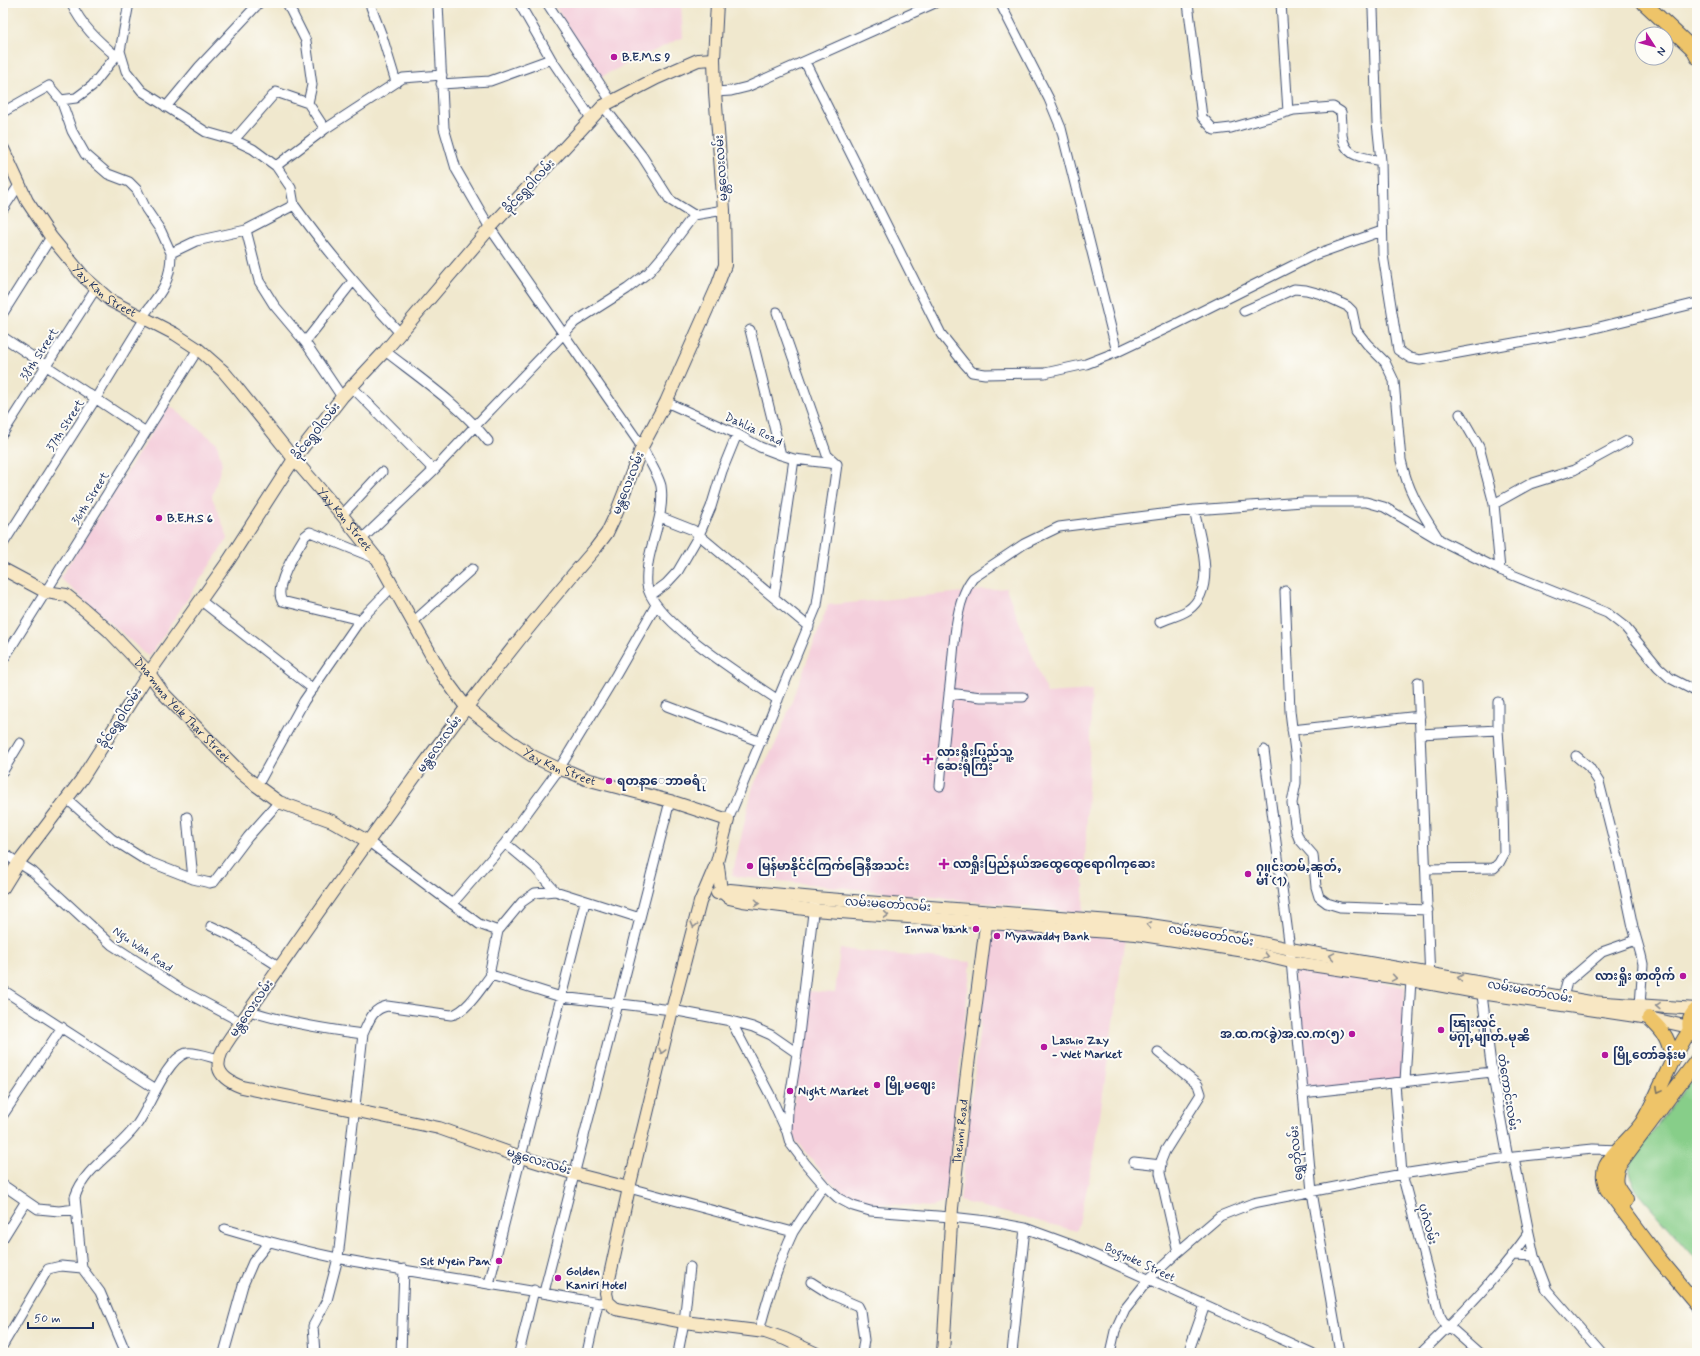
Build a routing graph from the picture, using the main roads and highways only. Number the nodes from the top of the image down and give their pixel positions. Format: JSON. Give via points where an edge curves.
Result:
{"nodes":[{"id":1,"x":716,"y":3,"type":"edge"},
{"id":2,"x":1644,"y":3,"type":"edge"},
{"id":3,"x":1697,"y":57,"type":"edge"},
{"id":4,"x":714,"y":59,"type":"junction"},
{"id":5,"x":3,"y":149,"type":"edge"},
{"id":6,"x":294,"y":459,"type":"junction"},
{"id":7,"x":3,"y":569,"type":"edge"},
{"id":8,"x":149,"y":673,"type":"junction"},
{"id":9,"x":466,"y":707,"type":"junction"},
{"id":10,"x":369,"y":842,"type":"junction"},
{"id":11,"x":717,"y":862,"type":"junction"},
{"id":12,"x":3,"y":888,"type":"edge"},
{"id":13,"x":721,"y":891,"type":"junction"},
{"id":14,"x":700,"y":902,"type":"junction"},
{"id":15,"x":987,"y":918,"type":"junction"},
{"id":16,"x":1208,"y":940,"type":"junction"},
{"id":17,"x":1430,"y":978,"type":"junction"},
{"id":18,"x":1481,"y":988,"type":"junction"},
{"id":19,"x":1697,"y":1008,"type":"edge"},
{"id":20,"x":1649,"y":1018,"type":"junction"},
{"id":21,"x":1692,"y":1031,"type":"edge"},
{"id":22,"x":1697,"y":1060,"type":"edge"},
{"id":23,"x":1672,"y":1062,"type":"junction"},
{"id":24,"x":1624,"y":1151,"type":"junction"},
{"id":25,"x":629,"y":1188,"type":"junction"},
{"id":26,"x":1697,"y":1289,"type":"edge"},
{"id":27,"x":1697,"y":1304,"type":"edge"},
{"id":28,"x":815,"y":1353,"type":"edge"},
{"id":29,"x":944,"y":1353,"type":"edge"}],
"edges":[{"from":1,"to":4,"type":"main road","name":"မန္တလေးလမ်း"},
{"from":2,"to":3,"type":"main road","via":[[1693,49]]},
{"from":4,"to":6,"type":"main road","name":"ခိုင်ရွှေဝါလမ်း","via":[[698,60],[656,78],[607,104],[591,118],[490,228],[385,351],[342,397]]},
{"from":4,"to":9,"type":"main road","name":"မန္တလေးလမ်း","via":[[725,265],[718,287],[666,402],[642,447],[615,516],[596,550],[513,647]]},
{"from":5,"to":6,"type":"main road","name":"Yay Kan Street","via":[[27,201],[84,277],[111,301],[175,334],[198,349],[223,371]]},
{"from":6,"to":8,"type":"main road","name":"ခိုင်ရွှေဝါလမ်း","via":[[229,560]]},
{"from":6,"to":9,"type":"main road","name":"Yay Kan Street","via":[[378,560],[443,676]]},
{"from":7,"to":8,"type":"main road","name":"Dhamma Yeik Thar Street","via":[[46,592],[66,596],[109,631]]},
{"from":8,"to":10,"type":"main road","name":"Dhamma Yeik Thar Street","via":[[164,693],[241,773],[257,786],[279,802],[332,821]]},
{"from":8,"to":12,"type":"main road","name":"ခိုင်ရွှေဝါလမ်း","via":[[81,780],[19,862]]},
{"from":9,"to":10,"type":"main road","name":"မန္တလေးလမ်း"},
{"from":9,"to":11,"type":"main road","name":"Yay Kan Street","via":[[510,741],[559,769],[728,820]]},
{"from":10,"to":25,"type":"main road","name":"မန္တလေးလမ်း","via":[[222,1050],[218,1060],[222,1076],[229,1082],[269,1093],[439,1128],[521,1157]]},
{"from":11,"to":13,"type":"main road"},
{"from":11,"to":14,"type":"main road"},
{"from":13,"to":14,"type":"main road"},
{"from":13,"to":15,"type":"main road","name":"လမ်းမတော်လမ်း","via":[[729,898],[742,901]]},
{"from":14,"to":25,"type":"main road","one_way":true},
{"from":15,"to":16,"type":"main road","name":"လမ်းမတော်လမ်း","via":[[1096,926],[1136,934]]},
{"from":15,"to":29,"type":"main road","name":"Theinni Road","via":[[951,1217]]},
{"from":17,"to":16,"type":"main road","name":"လမ်းမတော်လမ်း","one_way":true,"via":[[1248,940]]},
{"from":16,"to":17,"type":"main road","name":"လမ်းမတော်လမ်း","one_way":true,"via":[[1291,962],[1411,980]]},
{"from":17,"to":18,"type":"main road","name":"လမ်းမတော်လမ်း"},
{"from":19,"to":18,"type":"main road","name":"လမ်းမတော်လမ်း","one_way":true,"via":[[1590,1002]]},
{"from":18,"to":20,"type":"main road","name":"လမ်းမတော်လမ်း"},
{"from":19,"to":21,"type":"main road","via":[[1690,1017]]},
{"from":20,"to":21,"type":"main road","name":"လမ်းမတော်လမ်း"},
{"from":20,"to":23,"type":"main road","via":[[1667,1038]]},
{"from":21,"to":23,"type":"main road","via":[[1677,1049]]},
{"from":22,"to":24,"type":"main road"},
{"from":23,"to":24,"type":"main road","one_way":true,"via":[[1641,1124]]},
{"from":24,"to":26,"type":"main road","via":[[1614,1178],[1619,1191],[1667,1255]]},
{"from":24,"to":27,"type":"main road","via":[[1606,1165],[1603,1178],[1607,1189],[1660,1260]]},
{"from":25,"to":28,"type":"main road","via":[[603,1302],[616,1309],[684,1322],[759,1331],[785,1339]]}]}
